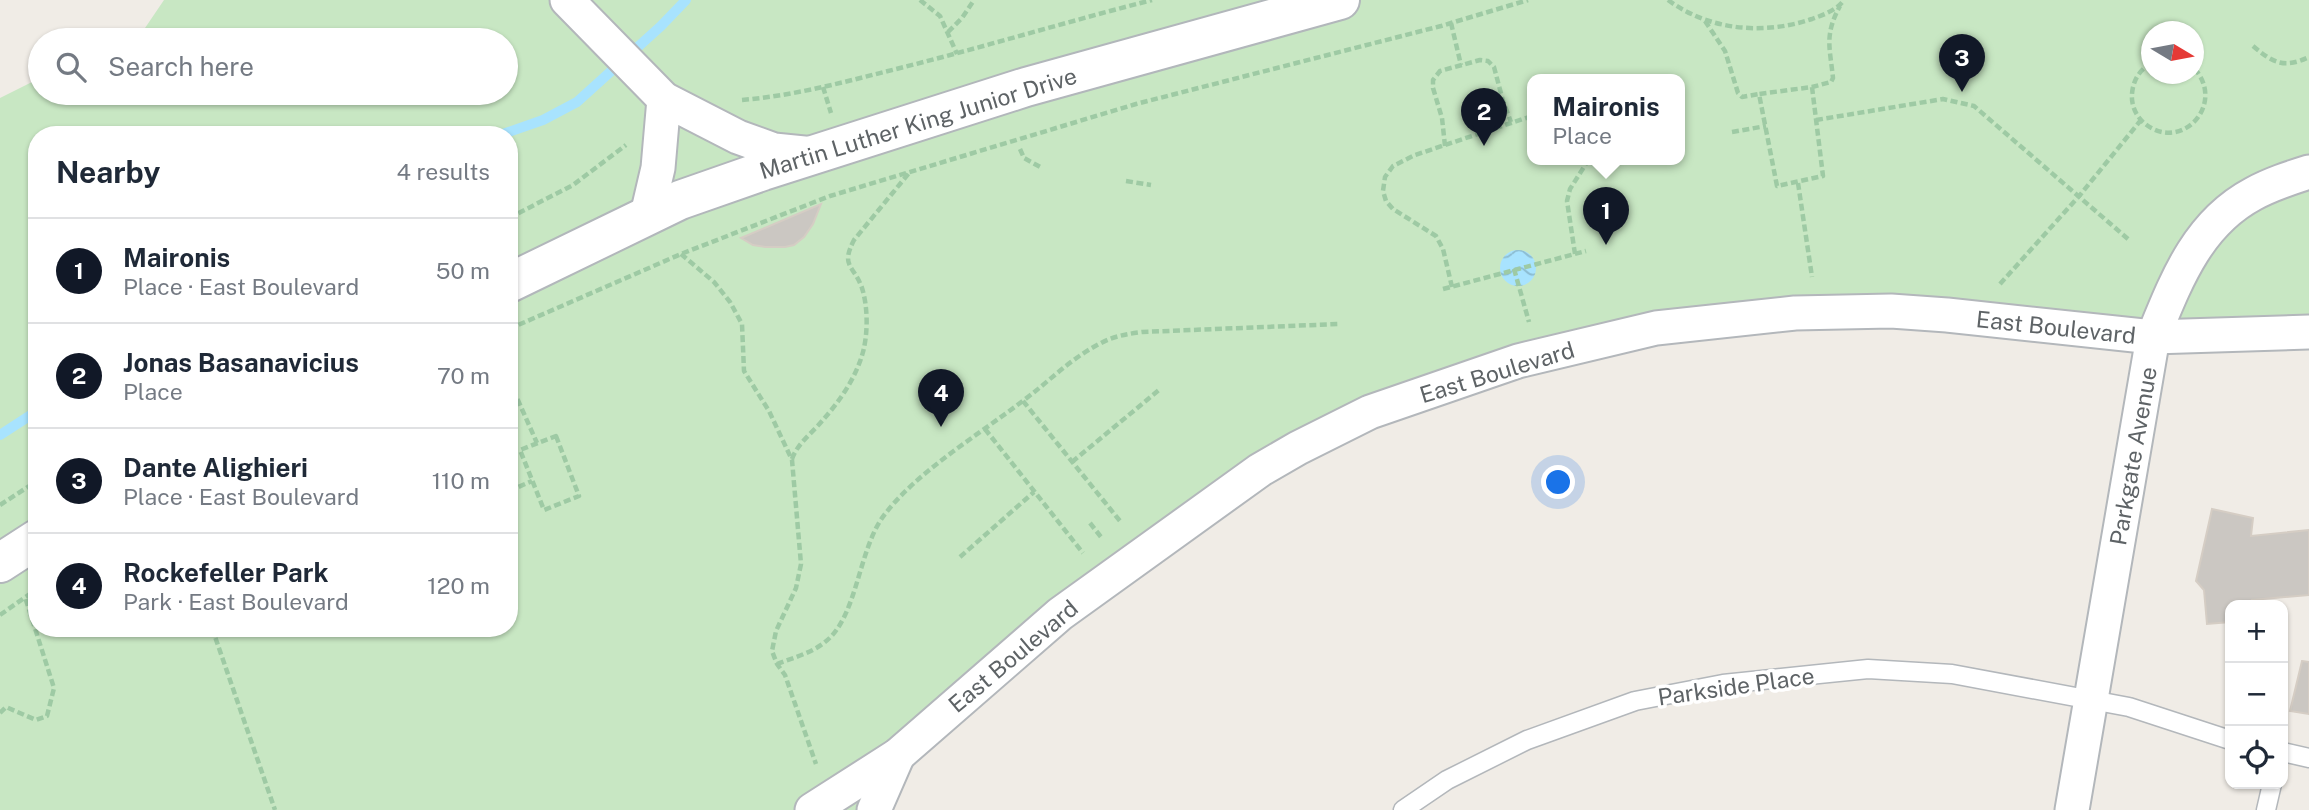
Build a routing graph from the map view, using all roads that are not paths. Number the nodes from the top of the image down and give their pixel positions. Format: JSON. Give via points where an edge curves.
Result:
{"nodes":[{"id":1,"x":1340,"y":0,"type":"edge"},
{"id":2,"x":578,"y":10,"type":"edge"},
{"id":3,"x":654,"y":89,"type":"junction"},
{"id":4,"x":814,"y":154,"type":"junction"},
{"id":5,"x":2309,"y":172,"type":"edge"},
{"id":6,"x":647,"y":215,"type":"junction"},
{"id":7,"x":518,"y":279,"type":"edge"},
{"id":8,"x":2309,"y":332,"type":"edge"},
{"id":9,"x":2153,"y":337,"type":"junction"},
{"id":10,"x":28,"y":545,"type":"edge"},
{"id":11,"x":0,"y":563,"type":"edge"},
{"id":12,"x":2091,"y":700,"type":"junction"},
{"id":13,"x":2225,"y":738,"type":"edge"},
{"id":14,"x":2288,"y":753,"type":"edge"},
{"id":15,"x":898,"y":755,"type":"junction"},
{"id":16,"x":2309,"y":758,"type":"edge"},
{"id":17,"x":2271,"y":789,"type":"edge"},
{"id":18,"x":811,"y":810,"type":"edge"},
{"id":19,"x":874,"y":810,"type":"edge"},
{"id":20,"x":1404,"y":810,"type":"edge"},
{"id":21,"x":2072,"y":810,"type":"edge"},
{"id":22,"x":2266,"y":810,"type":"edge"}],
"edges":[{"from":1,"to":4,"type":"main road","name":"Martin Luther King Junior Drive","via":[[1026,87]]},
{"from":2,"to":3,"type":"street"},
{"from":3,"to":4,"type":"street","via":[[738,136],[774,149]]},
{"from":3,"to":6,"type":"street","via":[[658,168]]},
{"from":4,"to":6,"type":"main road","name":"Martin Luther King Junior Drive"},
{"from":5,"to":9,"type":"street","name":"Parkgate Avenue","via":[[2255,193],[2209,230],[2175,283]]},
{"from":6,"to":7,"type":"main road","name":"Martin Luther King Junior Drive"},
{"from":8,"to":9,"type":"street","name":"East Boulevard"},
{"from":9,"to":12,"type":"street","name":"Parkgate Avenue"},
{"from":9,"to":15,"type":"street","name":"East Boulevard","via":[[1947,314],[1795,313],[1656,328],[1518,361],[1370,412],[1260,470],[1060,614]]},
{"from":10,"to":11,"type":"main road"},
{"from":12,"to":13,"type":"lane","name":"Parkside Place","via":[[2129,706]]},
{"from":12,"to":20,"type":"lane","name":"Parkside Place","via":[[1952,674],[1868,669],[1723,684],[1635,701],[1527,740],[1447,780]]},
{"from":12,"to":21,"type":"street","name":"Parkgate Avenue"},
{"from":14,"to":16,"type":"lane"},
{"from":15,"to":18,"type":"street","name":"East Boulevard"},
{"from":15,"to":19,"type":"street"},
{"from":17,"to":22,"type":"lane"}]}
